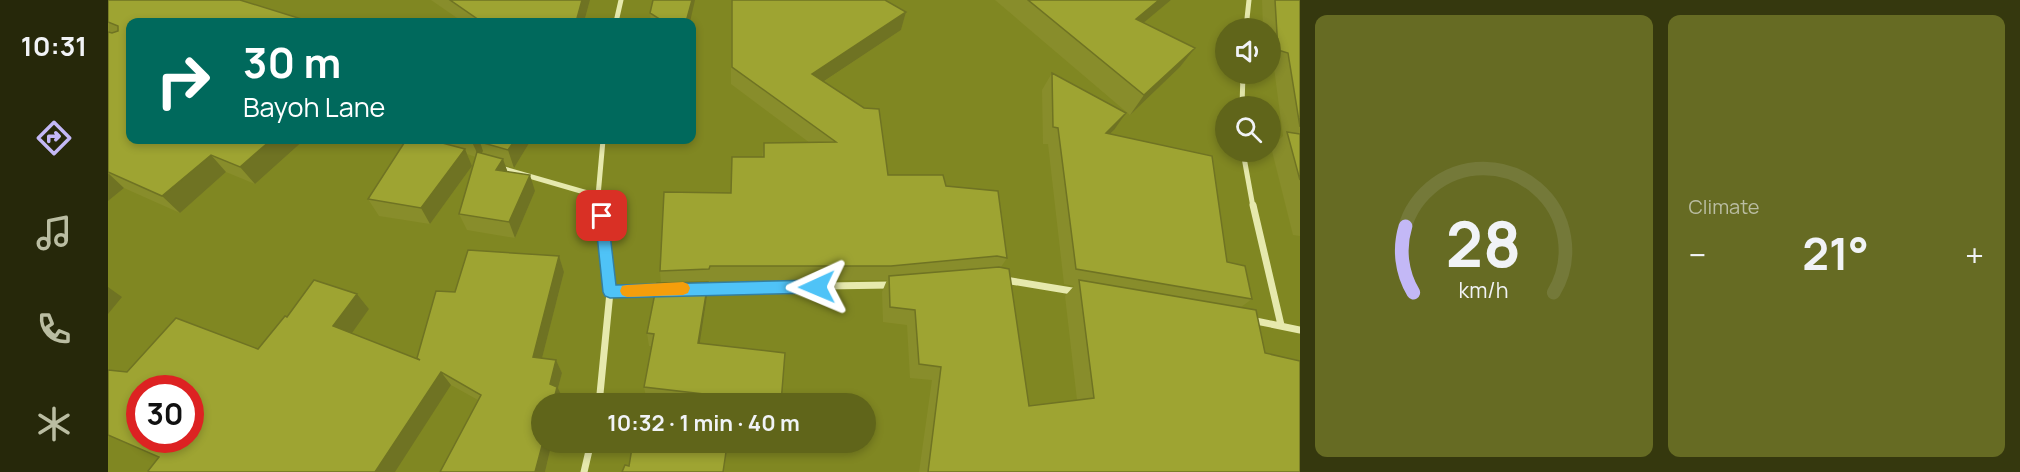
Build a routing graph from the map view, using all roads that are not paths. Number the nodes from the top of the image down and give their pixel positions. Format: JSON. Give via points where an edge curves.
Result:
{"nodes":[{"id":1,"x":621,"y":0,"type":"edge"},
{"id":2,"x":1249,"y":0,"type":"edge"},
{"id":3,"x":617,"y":18,"type":"edge"},
{"id":4,"x":1247,"y":18,"type":"edge"},
{"id":5,"x":413,"y":144,"type":"edge"},
{"id":6,"x":603,"y":144,"type":"edge"},
{"id":7,"x":420,"y":146,"type":"edge"},
{"id":8,"x":1244,"y":162,"type":"edge"},
{"id":9,"x":498,"y":168,"type":"edge"},
{"id":10,"x":598,"y":196,"type":"junction"},
{"id":11,"x":1000,"y":279,"type":"edge"},
{"id":12,"x":896,"y":285,"type":"edge"},
{"id":13,"x":692,"y":288,"type":"edge"},
{"id":14,"x":669,"y":289,"type":"edge"},
{"id":15,"x":610,"y":292,"type":"junction"},
{"id":16,"x":1082,"y":292,"type":"edge"},
{"id":17,"x":1246,"y":319,"type":"edge"},
{"id":18,"x":1281,"y":325,"type":"junction"},
{"id":19,"x":1300,"y":330,"type":"edge"},
{"id":20,"x":600,"y":393,"type":"edge"},
{"id":21,"x":588,"y":453,"type":"edge"},
{"id":22,"x":584,"y":472,"type":"edge"}],
"edges":[{"from":1,"to":3,"type":"street"},
{"from":2,"to":4,"type":"street"},
{"from":5,"to":7,"type":"street"},
{"from":6,"to":10,"type":"street"},
{"from":8,"to":18,"type":"street"},
{"from":9,"to":10,"type":"street"},
{"from":10,"to":15,"type":"street"},
{"from":11,"to":16,"type":"street"},
{"from":12,"to":13,"type":"street"},
{"from":14,"to":15,"type":"street"},
{"from":15,"to":20,"type":"street"},
{"from":17,"to":18,"type":"street"},
{"from":18,"to":19,"type":"street"},
{"from":21,"to":22,"type":"street"}]}
